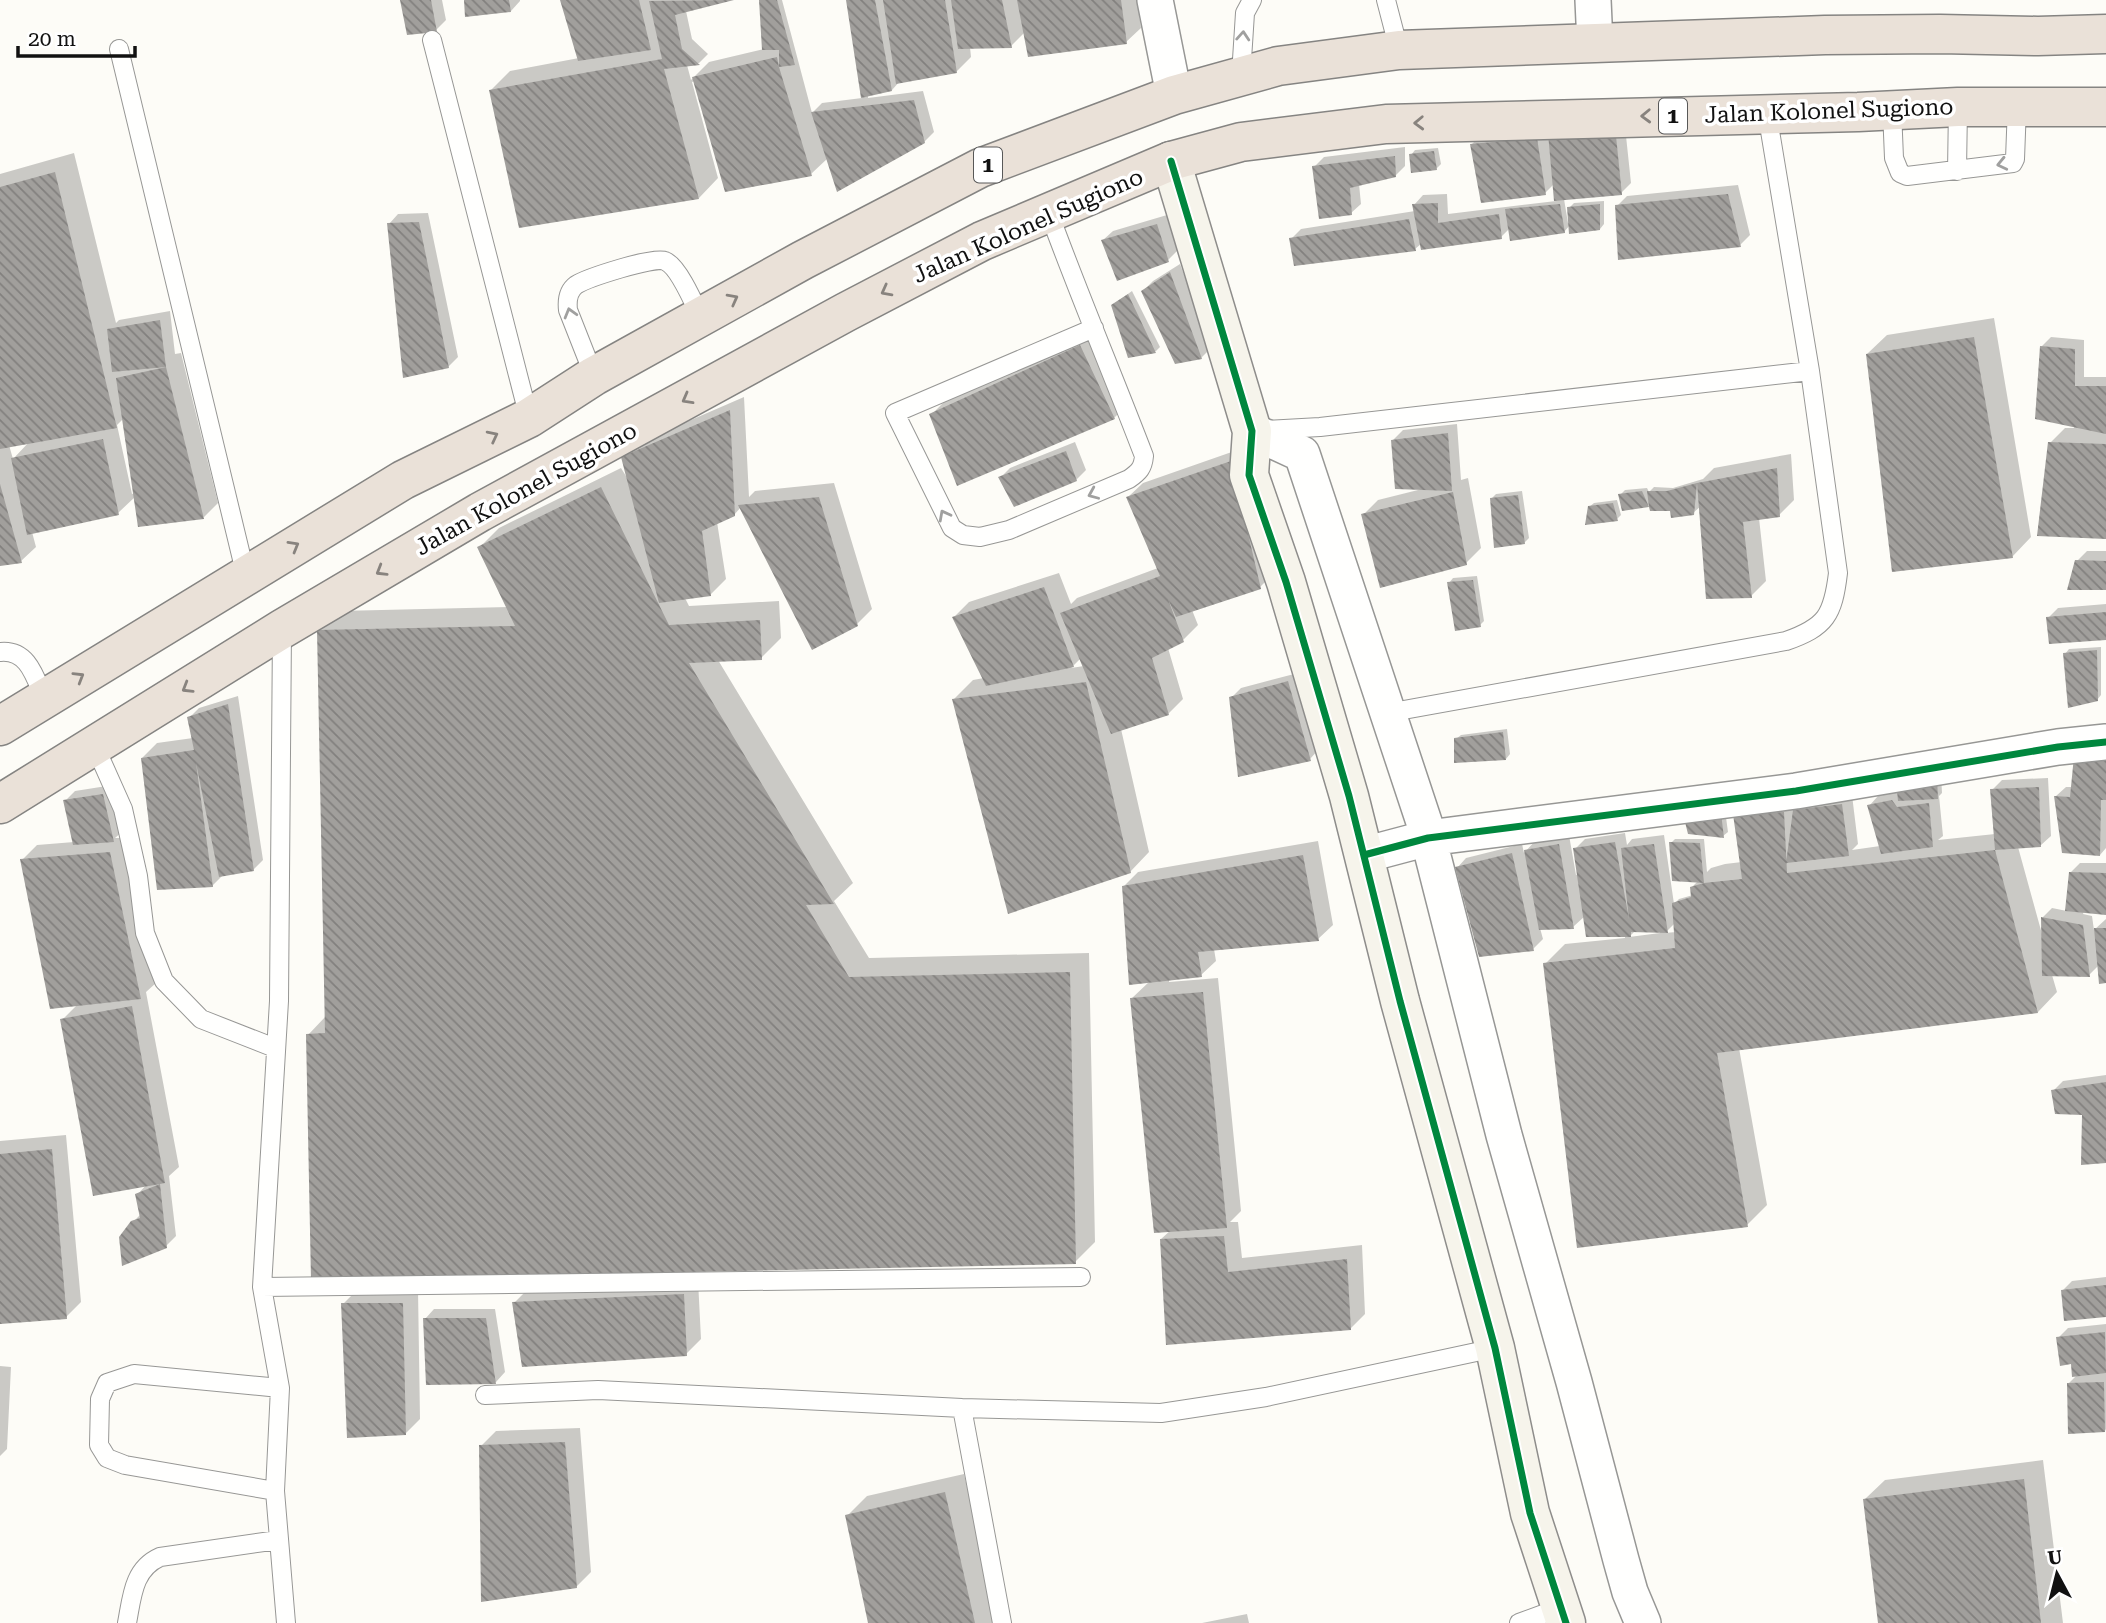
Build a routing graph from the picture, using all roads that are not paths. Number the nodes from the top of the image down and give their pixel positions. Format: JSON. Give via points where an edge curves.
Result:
{"nodes":[{"id":1,"x":1155,"y":0,"type":"edge"},
{"id":2,"x":1252,"y":0,"type":"edge"},
{"id":3,"x":1386,"y":0,"type":"edge"},
{"id":4,"x":1593,"y":0,"type":"edge"},
{"id":5,"x":2106,"y":34,"type":"edge"},
{"id":6,"x":432,"y":40,"type":"dead end"},
{"id":7,"x":1595,"y":44,"type":"junction"},
{"id":8,"x":119,"y":49,"type":"dead end"},
{"id":9,"x":1399,"y":50,"type":"junction"},
{"id":10,"x":1241,"y":75,"type":"junction"},
{"id":11,"x":1174,"y":95,"type":"junction"},
{"id":12,"x":2017,"y":106,"type":"junction"},
{"id":13,"x":1958,"y":107,"type":"junction"},
{"id":14,"x":2106,"y":107,"type":"edge"},
{"id":15,"x":1892,"y":110,"type":"junction"},
{"id":16,"x":1767,"y":113,"type":"junction"},
{"id":17,"x":1171,"y":161,"type":"junction"},
{"id":18,"x":1957,"y":171,"type":"junction"},
{"id":19,"x":1049,"y":213,"type":"junction"},
{"id":20,"x":700,"y":316,"type":"junction"},
{"id":21,"x":1094,"y":328,"type":"junction"},
{"id":22,"x":1810,"y":371,"type":"junction"},
{"id":23,"x":594,"y":376,"type":"junction"},
{"id":24,"x":528,"y":418,"type":"junction"},
{"id":25,"x":1252,"y":431,"type":"junction"},
{"id":26,"x":246,"y":576,"type":"junction"},
{"id":27,"x":282,"y":629,"type":"junction"},
{"id":28,"x":0,"y":652,"type":"edge"},
{"id":29,"x":44,"y":698,"type":"junction"},
{"id":30,"x":1387,"y":713,"type":"junction"},
{"id":31,"x":0,"y":726,"type":"edge"},
{"id":32,"x":2106,"y":742,"type":"edge"},
{"id":33,"x":94,"y":744,"type":"junction"},
{"id":34,"x":0,"y":804,"type":"edge"},
{"id":35,"x":1428,"y":838,"type":"junction"},
{"id":36,"x":1364,"y":855,"type":"junction"},
{"id":37,"x":275,"y":1048,"type":"junction"},
{"id":38,"x":1081,"y":1277,"type":"dead end"},
{"id":39,"x":262,"y":1287,"type":"junction"},
{"id":40,"x":1495,"y":1348,"type":"junction"},
{"id":41,"x":280,"y":1388,"type":"junction"},
{"id":42,"x":485,"y":1395,"type":"dead end"},
{"id":43,"x":962,"y":1408,"type":"junction"},
{"id":44,"x":275,"y":1491,"type":"junction"},
{"id":45,"x":278,"y":1540,"type":"junction"},
{"id":46,"x":1563,"y":1616,"type":"edge"},
{"id":47,"x":127,"y":1623,"type":"edge"},
{"id":48,"x":286,"y":1623,"type":"edge"},
{"id":49,"x":1002,"y":1623,"type":"edge"},
{"id":50,"x":1519,"y":1623,"type":"edge"},
{"id":51,"x":1643,"y":1623,"type":"edge"}],
"edges":[{"from":1,"to":11,"type":"street"},
{"from":10,"to":2,"type":"lane","one_way":true,"via":[[1245,13]]},
{"from":3,"to":9,"type":"lane"},
{"from":4,"to":7,"type":"street"},
{"from":5,"to":7,"type":"highway","number":"1","via":[[1825,35]]},
{"from":6,"to":24,"type":"lane"},
{"from":7,"to":9,"type":"highway","number":"1"},
{"from":8,"to":26,"type":"lane"},
{"from":9,"to":10,"type":"highway","number":"1","via":[[1278,65]]},
{"from":10,"to":11,"type":"highway","number":"1"},
{"from":20,"to":11,"type":"highway","number":"1","one_way":true,"via":[[981,168]]},
{"from":12,"to":13,"type":"highway","name":"Jalan Kolonel Sugiono","number":"1"},
{"from":12,"to":14,"type":"highway","name":"Jalan Kolonel Sugiono","number":"1"},
{"from":12,"to":18,"type":"lane","one_way":true,"via":[[2013,163]]},
{"from":13,"to":15,"type":"highway","name":"Jalan Kolonel Sugiono","number":"1"},
{"from":13,"to":18,"type":"lane"},
{"from":15,"to":16,"type":"highway","name":"Jalan Kolonel Sugiono","number":"1"},
{"from":15,"to":18,"type":"lane","via":[[1894,158],[1900,173]]},
{"from":16,"to":17,"type":"highway","name":"Jalan Kolonel Sugiono","number":"1","one_way":true,"via":[[1386,124],[1241,142]]},
{"from":16,"to":22,"type":"lane"},
{"from":17,"to":19,"type":"highway","name":"Jalan Kolonel Sugiono","number":"1"},
{"from":17,"to":25,"type":"street"},
{"from":19,"to":21,"type":"lane"},
{"from":19,"to":27,"type":"highway","name":"Jalan Kolonel Sugiono","number":"1","one_way":true,"via":[[982,241],[845,312],[480,512]]},
{"from":20,"to":23,"type":"highway","number":"1"},
{"from":23,"to":20,"type":"lane","one_way":true,"via":[[568,310],[567,300],[576,285],[647,260],[666,261]]},
{"from":21,"to":21,"type":"lane","one_way":true,"via":[[1144,456],[1139,472],[1009,530],[980,537],[962,535],[946,519],[895,413]]},
{"from":22,"to":25,"type":"lane"},
{"from":22,"to":30,"type":"lane","via":[[1838,573],[1835,603],[1810,633]]},
{"from":23,"to":24,"type":"highway","number":"1"},
{"from":26,"to":24,"type":"highway","number":"1","one_way":true,"via":[[403,480]]},
{"from":25,"to":30,"type":"street","via":[[1302,454]]},
{"from":25,"to":36,"type":"street","via":[[1249,475],[1286,582]]},
{"from":29,"to":26,"type":"highway","number":"1","one_way":true},
{"from":27,"to":33,"type":"highway","name":"Jalan Kolonel Sugiono","number":"1","one_way":true},
{"from":27,"to":37,"type":"lane"},
{"from":28,"to":29,"type":"lane","via":[[24,658]]},
{"from":29,"to":31,"type":"highway","number":"1"},
{"from":30,"to":35,"type":"street"},
{"from":32,"to":35,"type":"street","via":[[1796,792]]},
{"from":33,"to":34,"type":"highway","name":"Jalan Kolonel Sugiono","number":"1"},
{"from":33,"to":37,"type":"lane","via":[[123,809],[145,933],[164,981],[201,1019]]},
{"from":35,"to":36,"type":"street"},
{"from":35,"to":51,"type":"street","via":[[1504,1135],[1630,1592]]},
{"from":36,"to":40,"type":"street"},
{"from":37,"to":39,"type":"lane"},
{"from":38,"to":39,"type":"lane"},
{"from":39,"to":41,"type":"lane"},
{"from":40,"to":43,"type":"lane","via":[[1266,1397],[1161,1413]]},
{"from":40,"to":46,"type":"street","via":[[1530,1513]]},
{"from":41,"to":44,"type":"lane"},
{"from":41,"to":44,"type":"lane","via":[[134,1374],[107,1383],[100,1399],[99,1445],[107,1458]]},
{"from":42,"to":43,"type":"lane","via":[[598,1390]]},
{"from":43,"to":49,"type":"lane"},
{"from":44,"to":45,"type":"lane"},
{"from":45,"to":47,"type":"lane","via":[[152,1561],[138,1576]]},
{"from":45,"to":48,"type":"lane"},
{"from":46,"to":50,"type":"lane"}]}
